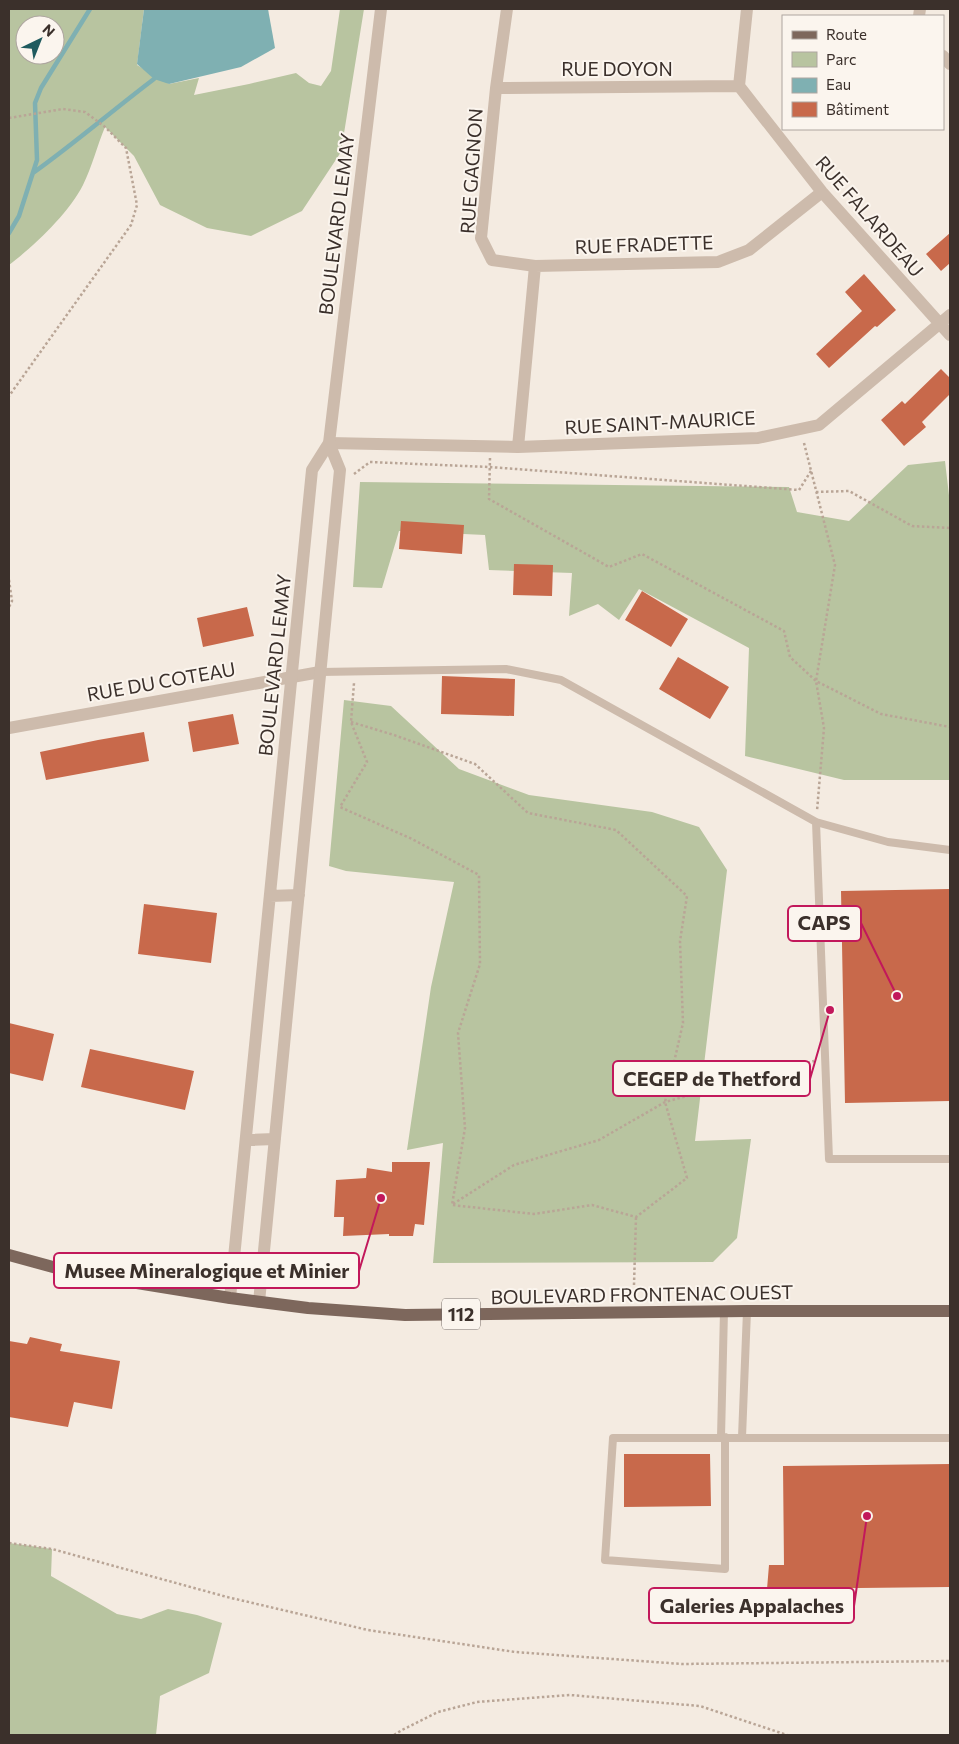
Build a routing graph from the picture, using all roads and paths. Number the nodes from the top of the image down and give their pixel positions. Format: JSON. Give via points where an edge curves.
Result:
{"nodes":[{"id":1,"x":381,"y":9,"type":"edge"},
{"id":2,"x":507,"y":9,"type":"edge"},
{"id":3,"x":747,"y":9,"type":"edge"},
{"id":4,"x":739,"y":86,"type":"junction"},
{"id":5,"x":496,"y":88,"type":"junction"},
{"id":6,"x":9,"y":118,"type":"edge"},
{"id":7,"x":822,"y":192,"type":"junction"},
{"id":8,"x":535,"y":266,"type":"junction"},
{"id":9,"x":950,"y":315,"type":"edge"},
{"id":10,"x":940,"y":323,"type":"junction"},
{"id":11,"x":950,"y":335,"type":"edge"},
{"id":12,"x":9,"y":396,"type":"edge"},
{"id":13,"x":803,"y":439,"type":"dead end"},
{"id":14,"x":329,"y":443,"type":"junction"},
{"id":15,"x":490,"y":447,"type":"junction"},
{"id":16,"x":518,"y":447,"type":"junction"},
{"id":17,"x":489,"y":467,"type":"junction"},
{"id":18,"x":811,"y":471,"type":"junction"},
{"id":19,"x":351,"y":476,"type":"dead end"},
{"id":20,"x":816,"y":492,"type":"junction"},
{"id":21,"x":950,"y":528,"type":"edge"},
{"id":22,"x":9,"y":580,"type":"edge"},
{"id":23,"x":9,"y":607,"type":"edge"},
{"id":24,"x":355,"y":671,"type":"junction"},
{"id":25,"x":320,"y":672,"type":"junction"},
{"id":26,"x":292,"y":677,"type":"junction"},
{"id":27,"x":816,"y":681,"type":"junction"},
{"id":28,"x":351,"y":722,"type":"junction"},
{"id":29,"x":950,"y":727,"type":"edge"},
{"id":30,"x":9,"y":728,"type":"edge"},
{"id":31,"x":816,"y":822,"type":"junction"},
{"id":32,"x":950,"y":850,"type":"edge"},
{"id":33,"x":299,"y":895,"type":"junction"},
{"id":34,"x":270,"y":896,"type":"junction"},
{"id":35,"x":825,"y":1058,"type":"junction"},
{"id":36,"x":664,"y":1102,"type":"junction"},
{"id":37,"x":275,"y":1139,"type":"junction"},
{"id":38,"x":246,"y":1140,"type":"junction"},
{"id":39,"x":950,"y":1159,"type":"edge"},
{"id":40,"x":452,"y":1205,"type":"junction"},
{"id":41,"x":636,"y":1217,"type":"junction"},
{"id":42,"x":9,"y":1255,"type":"edge"},
{"id":43,"x":634,"y":1285,"type":"dead end"},
{"id":44,"x":230,"y":1298,"type":"junction"},
{"id":45,"x":259,"y":1302,"type":"junction"},
{"id":46,"x":724,"y":1311,"type":"junction"},
{"id":47,"x":747,"y":1311,"type":"junction"},
{"id":48,"x":950,"y":1311,"type":"edge"},
{"id":49,"x":723,"y":1437,"type":"junction"},
{"id":50,"x":742,"y":1438,"type":"junction"},
{"id":51,"x":950,"y":1438,"type":"edge"},
{"id":52,"x":9,"y":1543,"type":"edge"},
{"id":53,"x":950,"y":1661,"type":"edge"},
{"id":54,"x":394,"y":1735,"type":"edge"},
{"id":55,"x":787,"y":1735,"type":"edge"}],
"edges":[{"from":1,"to":14,"type":"street","name":"BOULEVARD LEMAY"},
{"from":2,"to":5,"type":"street","name":"RUE GAGNON"},
{"from":3,"to":4,"type":"street"},
{"from":4,"to":5,"type":"street","name":"RUE DOYON"},
{"from":4,"to":7,"type":"street","name":"RUE FALARDEAU"},
{"from":5,"to":8,"type":"street","name":"RUE GAGNON","via":[[482,238],[492,260]]},
{"from":6,"to":12,"type":"path","via":[[63,109],[85,112],[126,148],[137,205],[131,225]]},
{"from":7,"to":8,"type":"street","name":"RUE FRADETTE","via":[[749,250],[718,262]]},
{"from":7,"to":10,"type":"street","name":"RUE FALARDEAU"},
{"from":8,"to":16,"type":"street"},
{"from":9,"to":10,"type":"street","name":"RUE SAINT-MAURICE"},
{"from":10,"to":11,"type":"street","name":"RUE FALARDEAU"},
{"from":10,"to":16,"type":"street","name":"RUE SAINT-MAURICE","via":[[820,425],[758,438]]},
{"from":13,"to":18,"type":"path"},
{"from":14,"to":15,"type":"street","name":"RUE SAINT-MAURICE"},
{"from":14,"to":25,"type":"street","name":"BOULEVARD LEMAY","via":[[340,470]]},
{"from":14,"to":26,"type":"street","name":"BOULEVARD LEMAY","via":[[312,470]]},
{"from":15,"to":16,"type":"street","name":"RUE SAINT-MAURICE"},
{"from":15,"to":17,"type":"path"},
{"from":17,"to":18,"type":"path","via":[[799,490]]},
{"from":17,"to":19,"type":"path","via":[[370,462]]},
{"from":17,"to":27,"type":"path","via":[[489,499],[609,567],[642,554],[784,630],[790,657]]},
{"from":18,"to":20,"type":"path"},
{"from":20,"to":21,"type":"path","via":[[849,491],[912,526]]},
{"from":20,"to":27,"type":"path","via":[[835,565]]},
{"from":22,"to":23,"type":"path","via":[[12,601]]},
{"from":24,"to":25,"type":"lane"},
{"from":24,"to":28,"type":"path"},
{"from":24,"to":31,"type":"lane","via":[[506,669],[561,680]]},
{"from":25,"to":26,"type":"street","name":"RUE DU COTEAU"},
{"from":25,"to":33,"type":"street","name":"BOULEVARD LEMAY"},
{"from":26,"to":30,"type":"street","name":"RUE DU COTEAU"},
{"from":26,"to":34,"type":"street","name":"BOULEVARD LEMAY"},
{"from":27,"to":29,"type":"path","via":[[882,714]]},
{"from":27,"to":31,"type":"path","via":[[824,728]]},
{"from":28,"to":36,"type":"path","via":[[475,764],[528,813],[616,830],[687,896],[680,941],[683,1023]]},
{"from":28,"to":40,"type":"path","via":[[367,762],[340,807],[412,839],[478,875],[480,964],[458,1033],[464,1128]]},
{"from":31,"to":32,"type":"lane","via":[[888,842]]},
{"from":31,"to":35,"type":"lane"},
{"from":33,"to":34,"type":"street"},
{"from":33,"to":37,"type":"street","name":"BOULEVARD LEMAY"},
{"from":34,"to":38,"type":"street","name":"BOULEVARD LEMAY"},
{"from":35,"to":36,"type":"path"},
{"from":35,"to":39,"type":"lane","via":[[829,1159]]},
{"from":36,"to":40,"type":"path","via":[[599,1140],[514,1165]]},
{"from":36,"to":41,"type":"path","via":[[687,1178]]},
{"from":37,"to":38,"type":"street"},
{"from":37,"to":45,"type":"street","name":"BOULEVARD LEMAY"},
{"from":38,"to":44,"type":"street","name":"BOULEVARD LEMAY"},
{"from":40,"to":41,"type":"path","via":[[534,1214],[592,1205]]},
{"from":41,"to":43,"type":"path"},
{"from":42,"to":44,"type":"main road","name":"BOULEVARD FRONTENAC OUEST","number":"112","via":[[75,1273]]},
{"from":44,"to":45,"type":"main road","name":"BOULEVARD FRONTENAC OUEST","number":"112"},
{"from":45,"to":46,"type":"main road","name":"BOULEVARD FRONTENAC OUEST","number":"112","via":[[405,1315]]},
{"from":46,"to":47,"type":"main road","name":"BOULEVARD FRONTENAC OUEST","number":"112"},
{"from":46,"to":49,"type":"lane"},
{"from":47,"to":48,"type":"main road","name":"BOULEVARD FRONTENAC OUEST","number":"112"},
{"from":47,"to":50,"type":"lane"},
{"from":49,"to":49,"type":"lane","via":[[725,1569],[605,1560],[613,1438]]},
{"from":49,"to":50,"type":"lane"},
{"from":50,"to":51,"type":"lane"},
{"from":52,"to":53,"type":"path","via":[[52,1549],[227,1597],[368,1630],[515,1652],[682,1664]]},
{"from":54,"to":55,"type":"path","via":[[438,1712],[477,1702],[570,1695],[700,1706]]}]}
